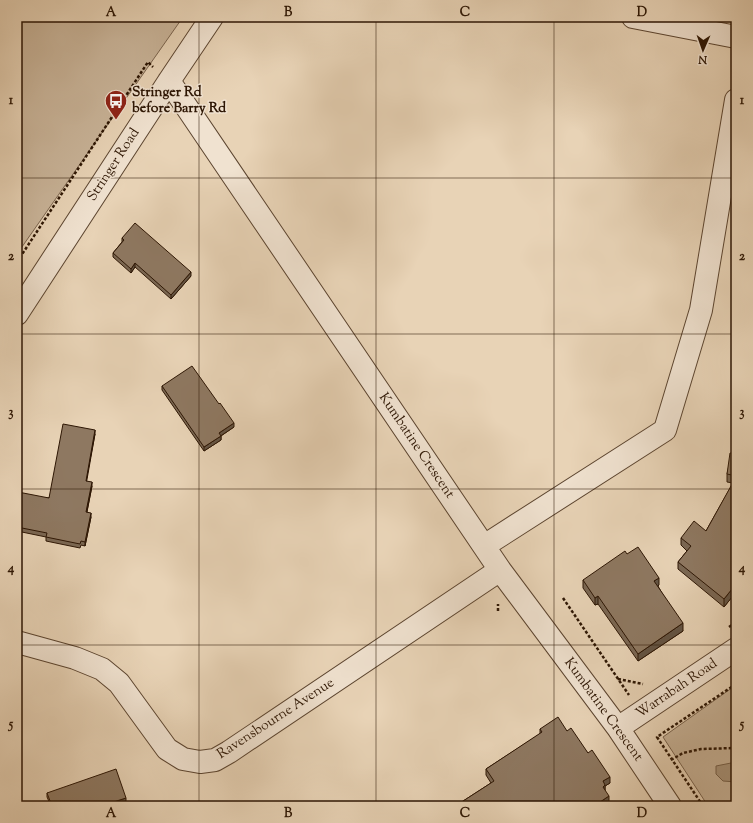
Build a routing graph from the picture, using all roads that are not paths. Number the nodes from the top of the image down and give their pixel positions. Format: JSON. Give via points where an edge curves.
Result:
{"nodes":[{"id":1,"x":212,"y":17,"type":"edge"},
{"id":2,"x":633,"y":17,"type":"edge"},
{"id":3,"x":736,"y":37,"type":"edge"},
{"id":4,"x":169,"y":81,"type":"junction"},
{"id":5,"x":736,"y":100,"type":"edge"},
{"id":6,"x":17,"y":314,"type":"edge"},
{"id":7,"x":484,"y":546,"type":"junction"},
{"id":8,"x":500,"y":570,"type":"junction"},
{"id":9,"x":17,"y":642,"type":"edge"},
{"id":10,"x":736,"y":649,"type":"edge"},
{"id":11,"x":618,"y":728,"type":"junction"},
{"id":12,"x":670,"y":806,"type":"edge"}],
"edges":[{"from":1,"to":4,"type":"street","name":"Stringer Road"},
{"from":2,"to":3,"type":"street"},
{"from":4,"to":6,"type":"street","name":"Stringer Road"},
{"from":4,"to":7,"type":"street","name":"Kumbatine Crescent"},
{"from":5,"to":7,"type":"street","via":[[701,310],[664,430]]},
{"from":7,"to":8,"type":"street","name":"Kumbatine Crescent"},
{"from":8,"to":9,"type":"street","name":"Ravensbourne Avenue","via":[[214,760],[200,762],[183,759],[167,749],[119,683],[102,669],[75,658]]},
{"from":8,"to":11,"type":"street","name":"Kumbatine Crescent"},
{"from":10,"to":11,"type":"street","name":"Warrabah Road"},
{"from":11,"to":12,"type":"street","name":"Kumbatine Crescent"}]}
